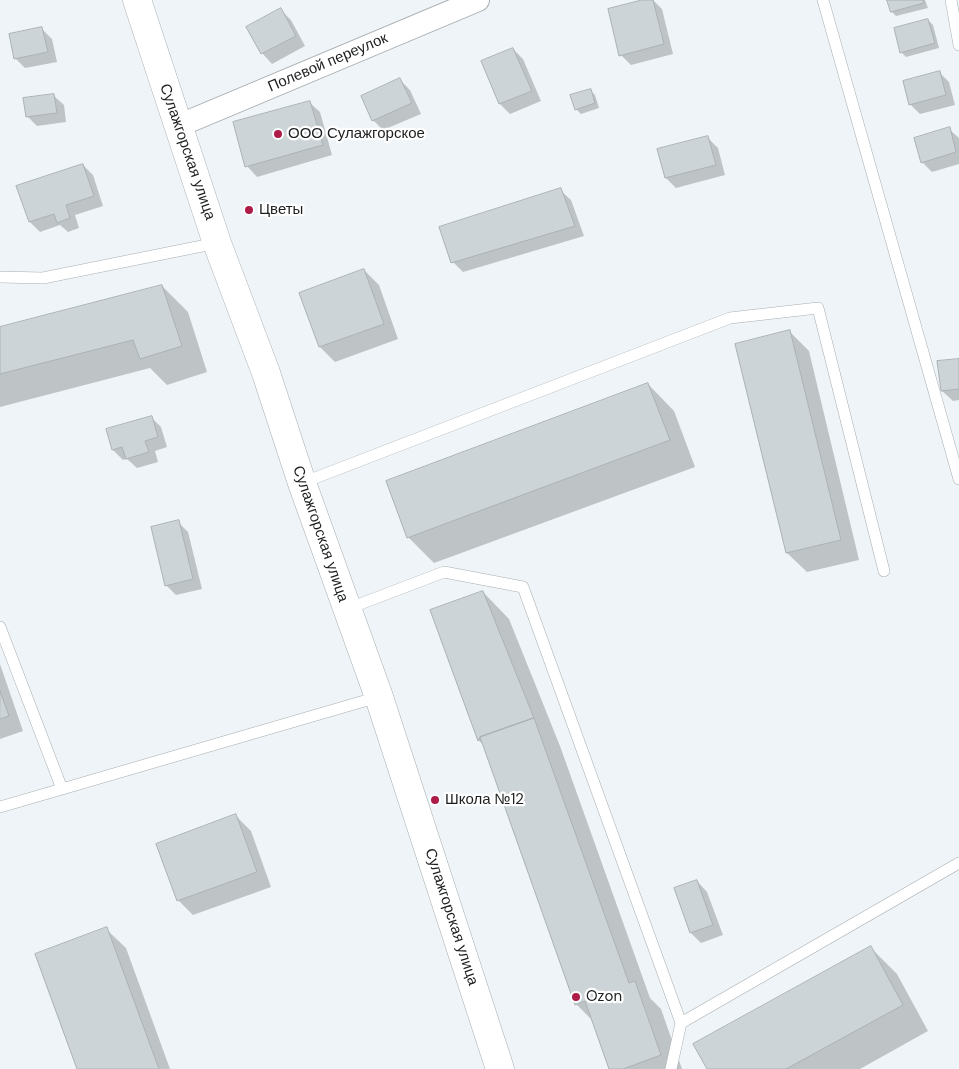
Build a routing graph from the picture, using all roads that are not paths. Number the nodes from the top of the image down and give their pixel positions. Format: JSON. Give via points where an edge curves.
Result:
{"nodes":[{"id":1,"x":136,"y":0,"type":"edge"},
{"id":2,"x":478,"y":0,"type":"edge"},
{"id":3,"x":823,"y":0,"type":"edge"},
{"id":4,"x":952,"y":0,"type":"edge"},
{"id":5,"x":959,"y":45,"type":"edge"},
{"id":6,"x":178,"y":126,"type":"junction"},
{"id":7,"x":218,"y":243,"type":"junction"},
{"id":8,"x":0,"y":277,"type":"edge"},
{"id":9,"x":959,"y":479,"type":"edge"},
{"id":10,"x":302,"y":483,"type":"junction"},
{"id":11,"x":884,"y":571,"type":"dead end"},
{"id":12,"x":346,"y":609,"type":"junction"},
{"id":13,"x":0,"y":627,"type":"edge"},
{"id":14,"x":379,"y":696,"type":"junction"},
{"id":15,"x":62,"y":789,"type":"junction"},
{"id":16,"x":0,"y":807,"type":"edge"},
{"id":17,"x":959,"y":863,"type":"edge"},
{"id":18,"x":681,"y":1023,"type":"junction"},
{"id":19,"x":500,"y":1069,"type":"edge"},
{"id":20,"x":671,"y":1069,"type":"edge"}],
"edges":[{"from":1,"to":6,"type":"main road","name":"Сулажгорская улица"},
{"from":2,"to":6,"type":"street","name":"Полевой переулок"},
{"from":3,"to":9,"type":"lane"},
{"from":4,"to":5,"type":"lane"},
{"from":6,"to":7,"type":"main road","name":"Сулажгорская улица"},
{"from":7,"to":8,"type":"lane","via":[[43,278]]},
{"from":7,"to":10,"type":"main road","name":"Сулажгорская улица"},
{"from":10,"to":11,"type":"lane","via":[[730,318],[818,308]]},
{"from":10,"to":12,"type":"main road","name":"Сулажгорская улица"},
{"from":12,"to":14,"type":"main road","name":"Сулажгорская улица"},
{"from":12,"to":18,"type":"lane","via":[[444,572],[523,587]]},
{"from":13,"to":15,"type":"lane"},
{"from":14,"to":15,"type":"lane"},
{"from":14,"to":19,"type":"main road","name":"Сулажгорская улица"},
{"from":15,"to":16,"type":"lane"},
{"from":17,"to":18,"type":"lane"},
{"from":18,"to":20,"type":"lane"}]}
